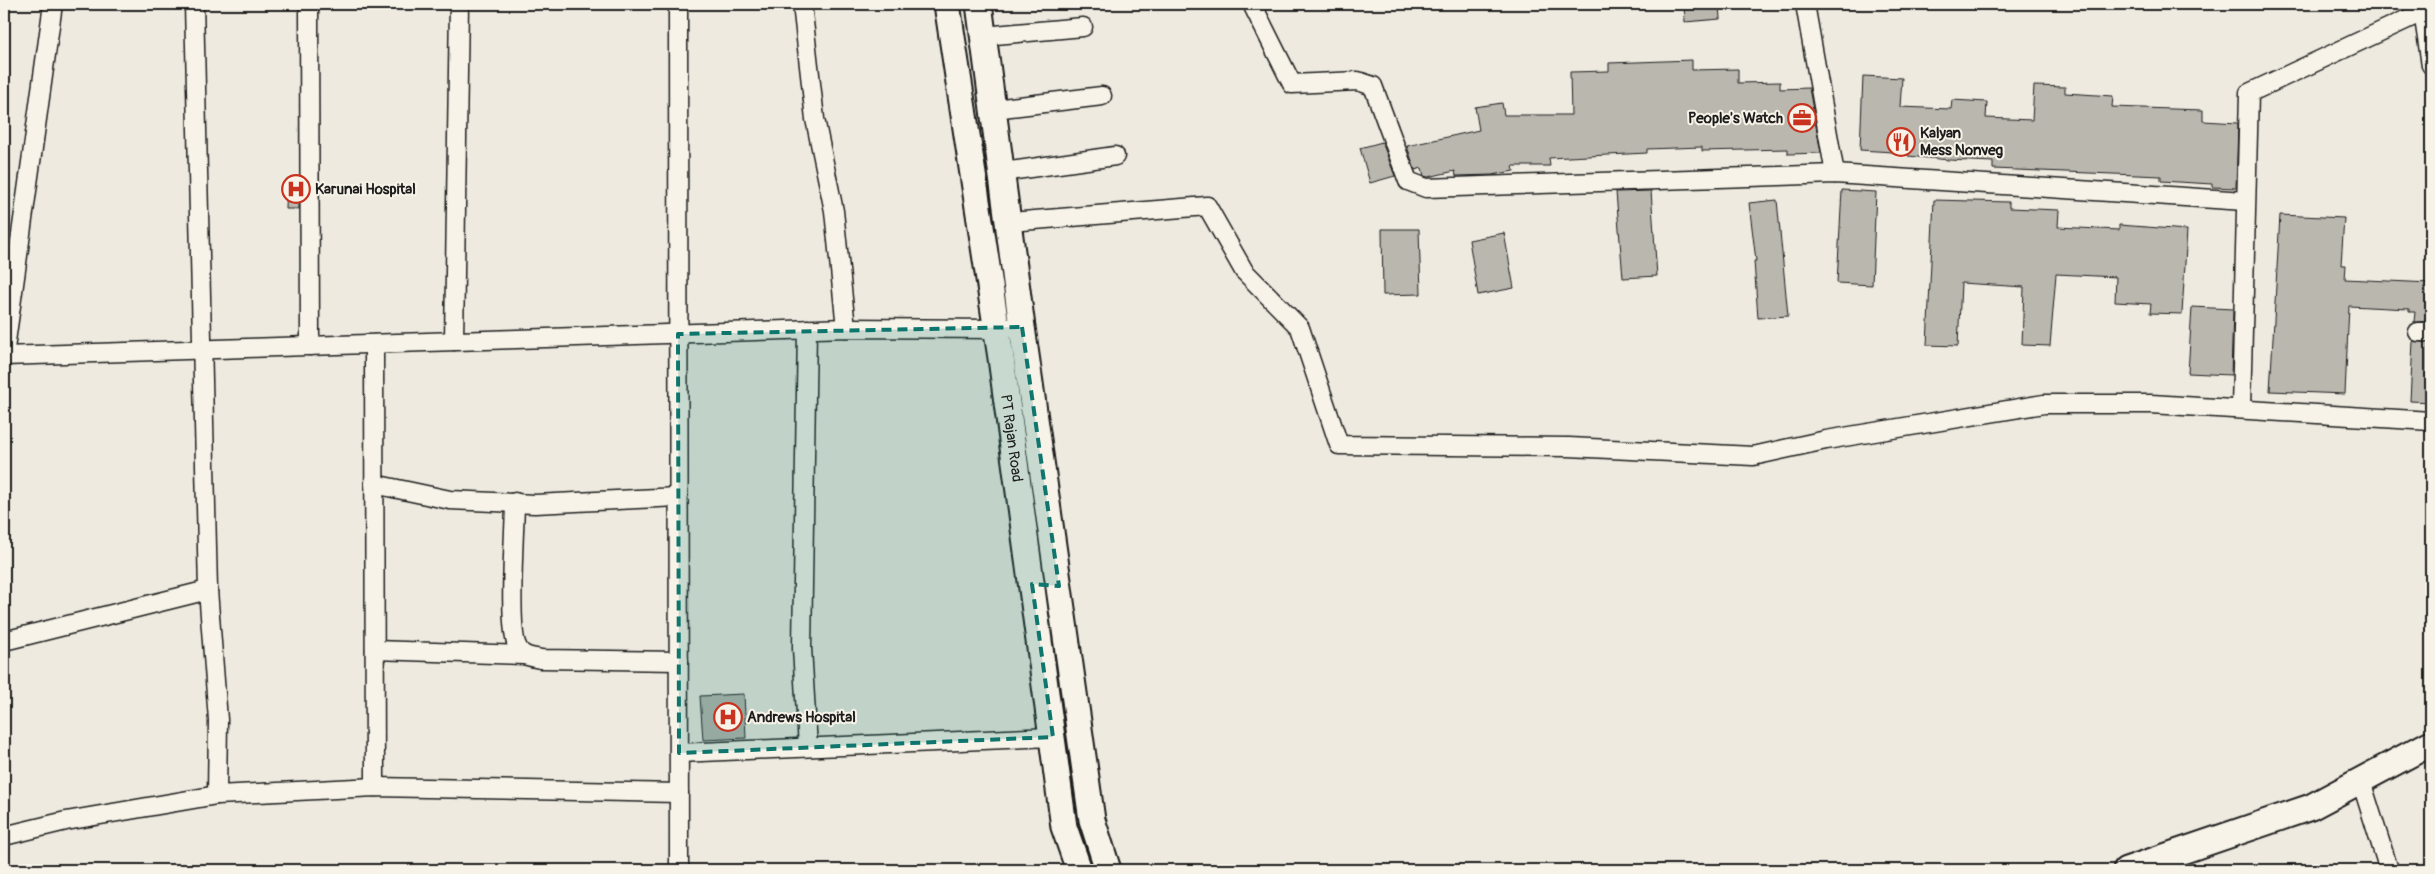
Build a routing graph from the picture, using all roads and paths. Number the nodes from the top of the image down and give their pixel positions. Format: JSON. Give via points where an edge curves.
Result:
{"nodes":[{"id":1,"x":53,"y":4,"type":"edge"},
{"id":2,"x":194,"y":4,"type":"edge"},
{"id":3,"x":309,"y":4,"type":"edge"},
{"id":4,"x":459,"y":4,"type":"edge"},
{"id":5,"x":678,"y":4,"type":"edge"},
{"id":6,"x":802,"y":4,"type":"edge"},
{"id":7,"x":947,"y":4,"type":"edge"},
{"id":8,"x":979,"y":4,"type":"edge"},
{"id":9,"x":1252,"y":4,"type":"edge"},
{"id":10,"x":1805,"y":4,"type":"edge"},
{"id":11,"x":2427,"y":10,"type":"edge"},
{"id":12,"x":1083,"y":27,"type":"dead end"},
{"id":13,"x":984,"y":36,"type":"junction"},
{"id":14,"x":2431,"y":65,"type":"edge"},
{"id":15,"x":1102,"y":96,"type":"dead end"},
{"id":16,"x":994,"y":109,"type":"junction"},
{"id":17,"x":1115,"y":156,"type":"dead end"},
{"id":18,"x":1003,"y":172,"type":"junction"},
{"id":19,"x":1835,"y":174,"type":"junction"},
{"id":20,"x":2245,"y":201,"type":"junction"},
{"id":21,"x":1010,"y":222,"type":"junction"},
{"id":22,"x":1022,"y":327,"type":"junction"},
{"id":23,"x":846,"y":328,"type":"junction"},
{"id":24,"x":807,"y":329,"type":"junction"},
{"id":25,"x":996,"y":329,"type":"junction"},
{"id":26,"x":678,"y":334,"type":"junction"},
{"id":27,"x":454,"y":341,"type":"junction"},
{"id":28,"x":374,"y":344,"type":"junction"},
{"id":29,"x":310,"y":346,"type":"junction"},
{"id":30,"x":201,"y":349,"type":"junction"},
{"id":31,"x":4,"y":356,"type":"edge"},
{"id":32,"x":2241,"y":408,"type":"junction"},
{"id":33,"x":2431,"y":421,"type":"edge"},
{"id":34,"x":374,"y":484,"type":"junction"},
{"id":35,"x":678,"y":497,"type":"junction"},
{"id":36,"x":515,"y":502,"type":"junction"},
{"id":37,"x":1032,"y":584,"type":"junction"},
{"id":38,"x":1059,"y":586,"type":"junction"},
{"id":39,"x":208,"y":590,"type":"junction"},
{"id":40,"x":4,"y":638,"type":"edge"},
{"id":41,"x":375,"y":650,"type":"junction"},
{"id":42,"x":523,"y":655,"type":"junction"},
{"id":43,"x":679,"y":661,"type":"junction"},
{"id":44,"x":1053,"y":737,"type":"junction"},
{"id":45,"x":2431,"y":743,"type":"edge"},
{"id":46,"x":808,"y":748,"type":"junction"},
{"id":47,"x":679,"y":753,"type":"junction"},
{"id":48,"x":2361,"y":781,"type":"junction"},
{"id":49,"x":376,"y":787,"type":"junction"},
{"id":50,"x":679,"y":793,"type":"junction"},
{"id":51,"x":218,"y":795,"type":"junction"},
{"id":52,"x":4,"y":836,"type":"edge"},
{"id":53,"x":2157,"y":865,"type":"edge"},
{"id":54,"x":679,"y":870,"type":"edge"},
{"id":55,"x":1079,"y":870,"type":"edge"},
{"id":56,"x":1108,"y":870,"type":"edge"},
{"id":57,"x":2126,"y":870,"type":"edge"},
{"id":58,"x":2388,"y":870,"type":"edge"}],
"edges":[{"from":1,"to":31,"type":"street"},
{"from":2,"to":30,"type":"street"},
{"from":3,"to":29,"type":"street"},
{"from":4,"to":27,"type":"street"},
{"from":5,"to":26,"type":"street"},
{"from":6,"to":23,"type":"street","via":[[815,120],[834,211]]},
{"from":7,"to":25,"type":"main road","name":"PT Rajan Road"},
{"from":8,"to":13,"type":"main road","name":"PT Rajan Road"},
{"from":9,"to":19,"type":"street","via":[[1292,84],[1358,81],[1373,86],[1408,182],[1426,188]]},
{"from":10,"to":19,"type":"street"},
{"from":11,"to":14,"type":"street"},
{"from":11,"to":20,"type":"street","via":[[2249,93]]},
{"from":12,"to":13,"type":"street"},
{"from":13,"to":16,"type":"main road","name":"PT Rajan Road"},
{"from":15,"to":16,"type":"street"},
{"from":16,"to":18,"type":"main road","name":"PT Rajan Road"},
{"from":17,"to":18,"type":"street"},
{"from":18,"to":21,"type":"main road","name":"PT Rajan Road"},
{"from":19,"to":20,"type":"street"},
{"from":20,"to":32,"type":"street"},
{"from":21,"to":22,"type":"main road","name":"PT Rajan Road"},
{"from":21,"to":32,"type":"street","via":[[1207,206],[1244,270],[1300,328],[1339,445],[1570,447],[1753,456],[1826,440],[2044,404]]},
{"from":22,"to":25,"type":"street"},
{"from":22,"to":38,"type":"main road","name":"PT Rajan Road"},
{"from":23,"to":24,"type":"street"},
{"from":23,"to":25,"type":"street"},
{"from":24,"to":26,"type":"street"},
{"from":24,"to":46,"type":"street","via":[[802,648]]},
{"from":25,"to":37,"type":"main road","name":"PT Rajan Road"},
{"from":26,"to":27,"type":"street"},
{"from":26,"to":35,"type":"street"},
{"from":27,"to":28,"type":"street"},
{"from":28,"to":29,"type":"street"},
{"from":28,"to":34,"type":"street"},
{"from":29,"to":30,"type":"street"},
{"from":30,"to":31,"type":"street"},
{"from":30,"to":39,"type":"street"},
{"from":32,"to":33,"type":"street"},
{"from":34,"to":36,"type":"street","via":[[450,500]]},
{"from":34,"to":41,"type":"street"},
{"from":35,"to":36,"type":"street","via":[[535,504]]},
{"from":35,"to":43,"type":"street"},
{"from":36,"to":42,"type":"street","via":[[513,620],[517,647]]},
{"from":37,"to":38,"type":"main road"},
{"from":37,"to":44,"type":"main road","name":"PT Rajan Road"},
{"from":38,"to":56,"type":"main road","name":"PT Rajan Road","via":[[1092,820]]},
{"from":39,"to":40,"type":"street"},
{"from":39,"to":51,"type":"street","via":[[218,720]]},
{"from":41,"to":42,"type":"street"},
{"from":41,"to":49,"type":"street"},
{"from":42,"to":43,"type":"street","via":[[541,659]]},
{"from":43,"to":47,"type":"street"},
{"from":44,"to":46,"type":"street"},
{"from":44,"to":55,"type":"main road","name":"PT Rajan Road","via":[[1064,827]]},
{"from":45,"to":48,"type":"main road"},
{"from":46,"to":47,"type":"street"},
{"from":47,"to":50,"type":"street"},
{"from":48,"to":53,"type":"main road","via":[[2311,807]]},
{"from":48,"to":58,"type":"street"},
{"from":49,"to":50,"type":"street"},
{"from":49,"to":51,"type":"street"},
{"from":50,"to":54,"type":"street"},
{"from":51,"to":52,"type":"street","via":[[66,821]]},
{"from":53,"to":57,"type":"main road"}]}
